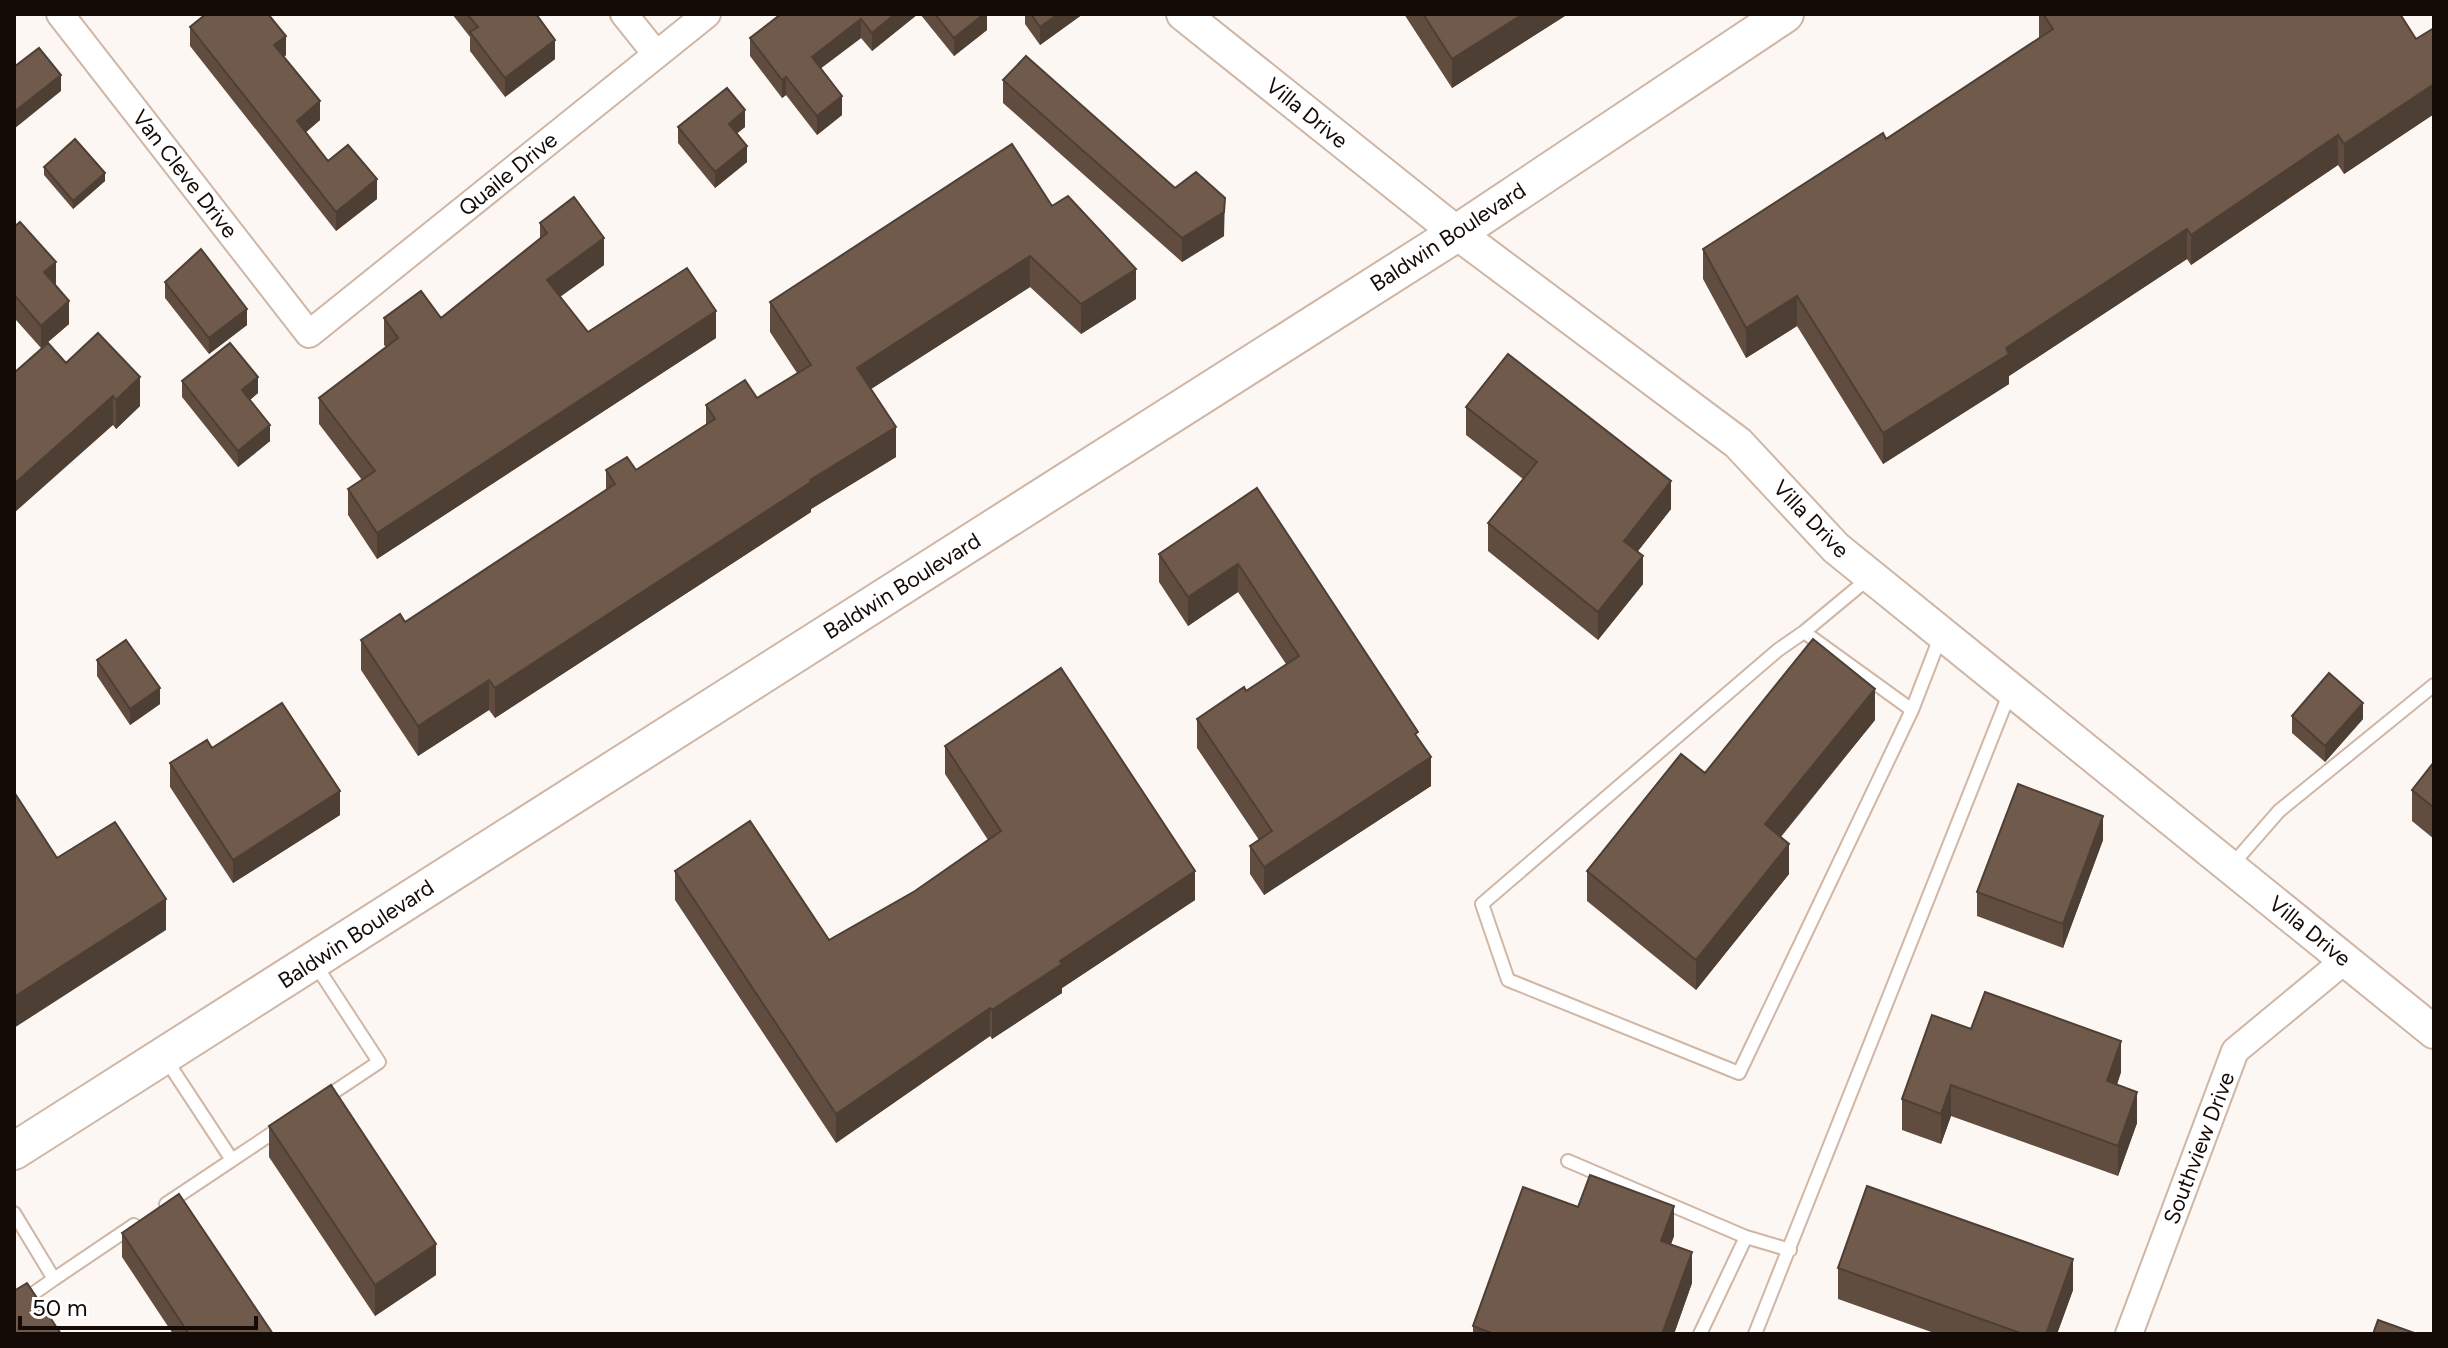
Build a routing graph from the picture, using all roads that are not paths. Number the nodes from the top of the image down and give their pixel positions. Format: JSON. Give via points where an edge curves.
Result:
{"nodes":[{"id":1,"x":60,"y":14,"type":"edge"},
{"id":2,"x":624,"y":14,"type":"edge"},
{"id":3,"x":707,"y":14,"type":"edge"},
{"id":4,"x":1183,"y":14,"type":"edge"},
{"id":5,"x":1785,"y":14,"type":"edge"},
{"id":6,"x":656,"y":54,"type":"junction"},
{"id":7,"x":1457,"y":233,"type":"junction"},
{"id":8,"x":309,"y":334,"type":"joint"},
{"id":9,"x":1871,"y":576,"type":"junction"},
{"id":10,"x":1804,"y":632,"type":"junction"},
{"id":11,"x":1942,"y":633,"type":"junction"},
{"id":12,"x":2434,"y":685,"type":"edge"},
{"id":13,"x":2012,"y":690,"type":"junction"},
{"id":14,"x":1912,"y":710,"type":"junction"},
{"id":15,"x":2230,"y":866,"type":"junction"},
{"id":16,"x":2345,"y":960,"type":"junction"},
{"id":17,"x":313,"y":961,"type":"junction"},
{"id":18,"x":2434,"y":1032,"type":"edge"},
{"id":19,"x":164,"y":1057,"type":"junction"},
{"id":20,"x":312,"y":1106,"type":"edge"},
{"id":21,"x":299,"y":1115,"type":"edge"},
{"id":22,"x":14,"y":1151,"type":"edge"},
{"id":23,"x":232,"y":1160,"type":"junction"},
{"id":24,"x":1568,"y":1161,"type":"dead end"},
{"id":25,"x":156,"y":1211,"type":"edge"},
{"id":26,"x":14,"y":1213,"type":"edge"},
{"id":27,"x":143,"y":1219,"type":"edge"},
{"id":28,"x":1746,"y":1237,"type":"junction"},
{"id":29,"x":1790,"y":1250,"type":"junction"},
{"id":30,"x":54,"y":1279,"type":"junction"},
{"id":31,"x":14,"y":1307,"type":"edge"},
{"id":32,"x":1700,"y":1334,"type":"edge"},
{"id":33,"x":1755,"y":1334,"type":"edge"},
{"id":34,"x":2129,"y":1334,"type":"edge"}],
"edges":[{"from":1,"to":8,"type":"street","name":"Van Cleve Drive"},
{"from":2,"to":6,"type":"street"},
{"from":3,"to":6,"type":"street","name":"Quaile Drive"},
{"from":4,"to":7,"type":"street","name":"Villa Drive"},
{"from":5,"to":7,"type":"main road","name":"Baldwin Boulevard"},
{"from":6,"to":8,"type":"street","name":"Quaile Drive"},
{"from":7,"to":9,"type":"street","name":"Villa Drive","via":[[1738,443],[1836,548]]},
{"from":7,"to":17,"type":"main road","name":"Baldwin Boulevard"},
{"from":9,"to":10,"type":"lane"},
{"from":9,"to":11,"type":"street","name":"Villa Drive"},
{"from":10,"to":14,"type":"lane"},
{"from":10,"to":14,"type":"lane","via":[[1482,904],[1508,980],[1739,1073]]},
{"from":11,"to":13,"type":"street","name":"Villa Drive"},
{"from":11,"to":14,"type":"lane"},
{"from":12,"to":15,"type":"lane","via":[[2279,811]]},
{"from":13,"to":15,"type":"street","name":"Villa Drive"},
{"from":13,"to":29,"type":"lane"},
{"from":15,"to":16,"type":"street","name":"Villa Drive"},
{"from":16,"to":18,"type":"street","name":"Villa Drive"},
{"from":16,"to":34,"type":"street","name":"Southview Drive","via":[[2235,1051]]},
{"from":17,"to":19,"type":"main road","name":"Baldwin Boulevard"},
{"from":17,"to":20,"type":"lane","via":[[379,1062]]},
{"from":19,"to":22,"type":"main road","name":"Baldwin Boulevard"},
{"from":19,"to":23,"type":"lane"},
{"from":21,"to":23,"type":"lane"},
{"from":23,"to":25,"type":"lane"},
{"from":24,"to":28,"type":"lane"},
{"from":26,"to":30,"type":"lane"},
{"from":27,"to":30,"type":"lane"},
{"from":28,"to":29,"type":"lane"},
{"from":28,"to":32,"type":"lane"},
{"from":29,"to":33,"type":"lane"},
{"from":30,"to":31,"type":"lane"}]}
